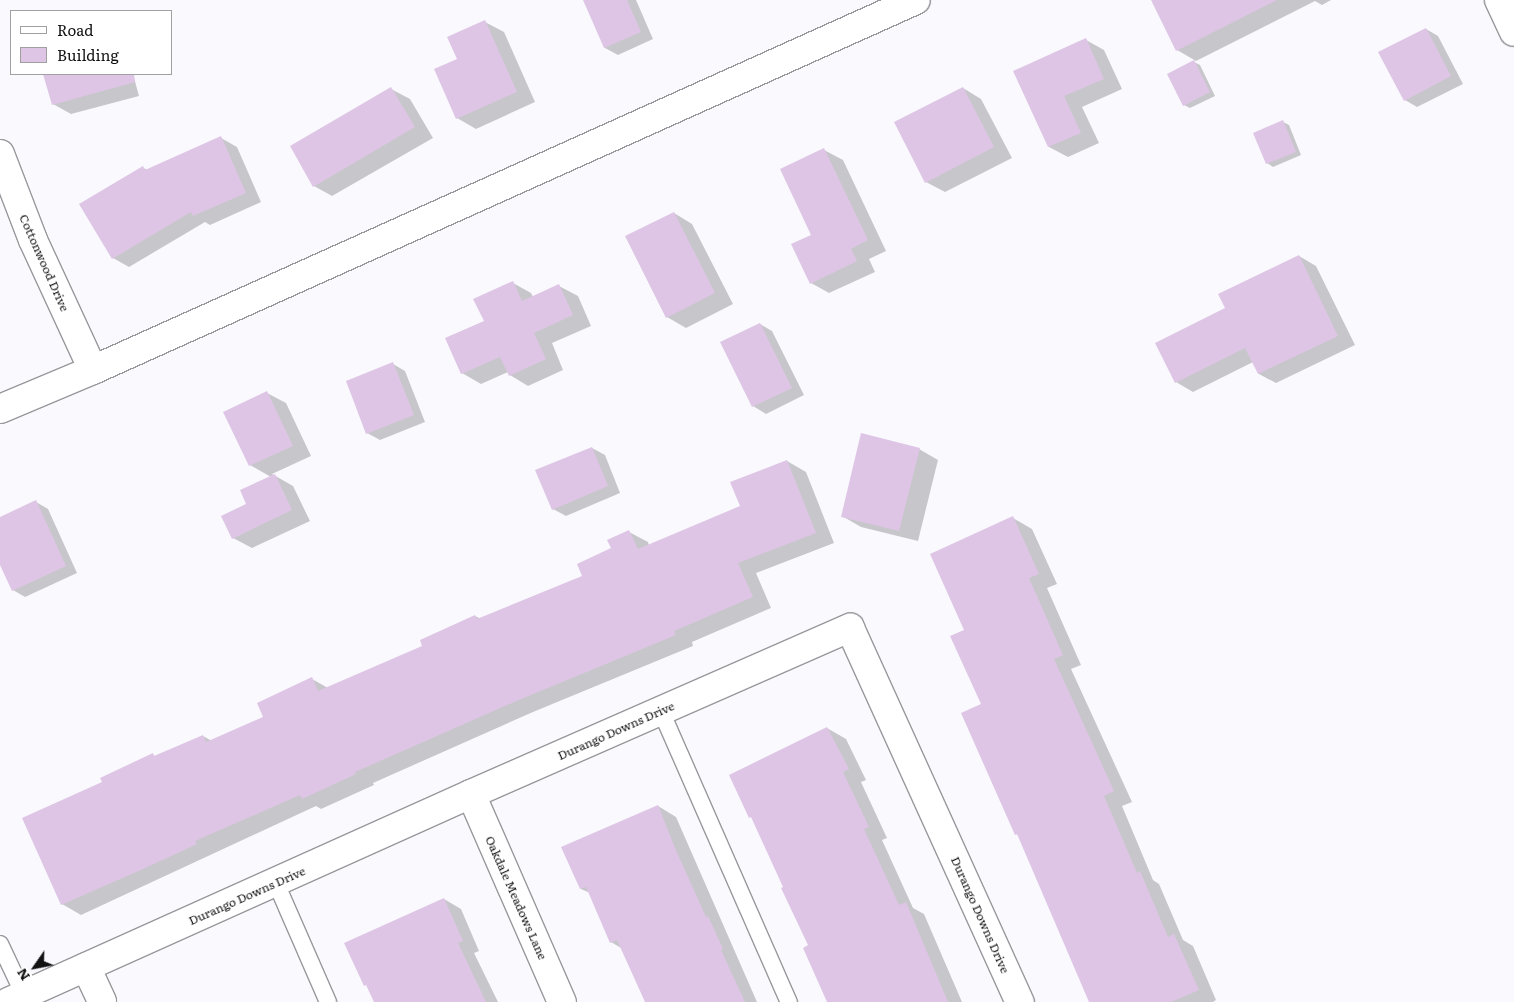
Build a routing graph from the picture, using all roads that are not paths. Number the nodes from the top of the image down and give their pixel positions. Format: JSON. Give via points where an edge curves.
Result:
{"nodes":[{"id":1,"x":916,"y":0,"type":"edge"},
{"id":2,"x":1499,"y":0,"type":"edge"},
{"id":3,"x":1514,"y":32,"type":"edge"},
{"id":4,"x":0,"y":154,"type":"edge"},
{"id":5,"x":92,"y":370,"type":"junction"},
{"id":6,"x":0,"y":409,"type":"edge"},
{"id":7,"x":662,"y":711,"type":"junction"},
{"id":8,"x":471,"y":794,"type":"junction"},
{"id":9,"x":276,"y":883,"type":"junction"},
{"id":10,"x":0,"y":944,"type":"edge"},
{"id":11,"x":86,"y":967,"type":"junction"},
{"id":12,"x":16,"y":999,"type":"edge"},
{"id":13,"x":102,"y":1002,"type":"edge"},
{"id":14,"x":328,"y":1002,"type":"edge"},
{"id":15,"x":562,"y":1002,"type":"edge"},
{"id":16,"x":789,"y":1002,"type":"edge"},
{"id":17,"x":1020,"y":1002,"type":"edge"}],
"edges":[{"from":1,"to":5,"type":"street"},
{"from":2,"to":3,"type":"street"},
{"from":4,"to":5,"type":"street","name":"Cottonwood Drive","via":[[32,240]]},
{"from":5,"to":6,"type":"street"},
{"from":7,"to":8,"type":"street","name":"Durango Downs Drive"},
{"from":7,"to":16,"type":"lane"},
{"from":7,"to":17,"type":"street","name":"Durango Downs Drive","via":[[850,628]]},
{"from":8,"to":9,"type":"street","name":"Durango Downs Drive"},
{"from":8,"to":15,"type":"street","name":"Oakdale Meadows Lane"},
{"from":9,"to":11,"type":"street","name":"Durango Downs Drive"},
{"from":9,"to":14,"type":"lane"},
{"from":10,"to":12,"type":"lane"},
{"from":11,"to":12,"type":"street","name":"Durango Downs Drive"},
{"from":11,"to":13,"type":"street"}]}
